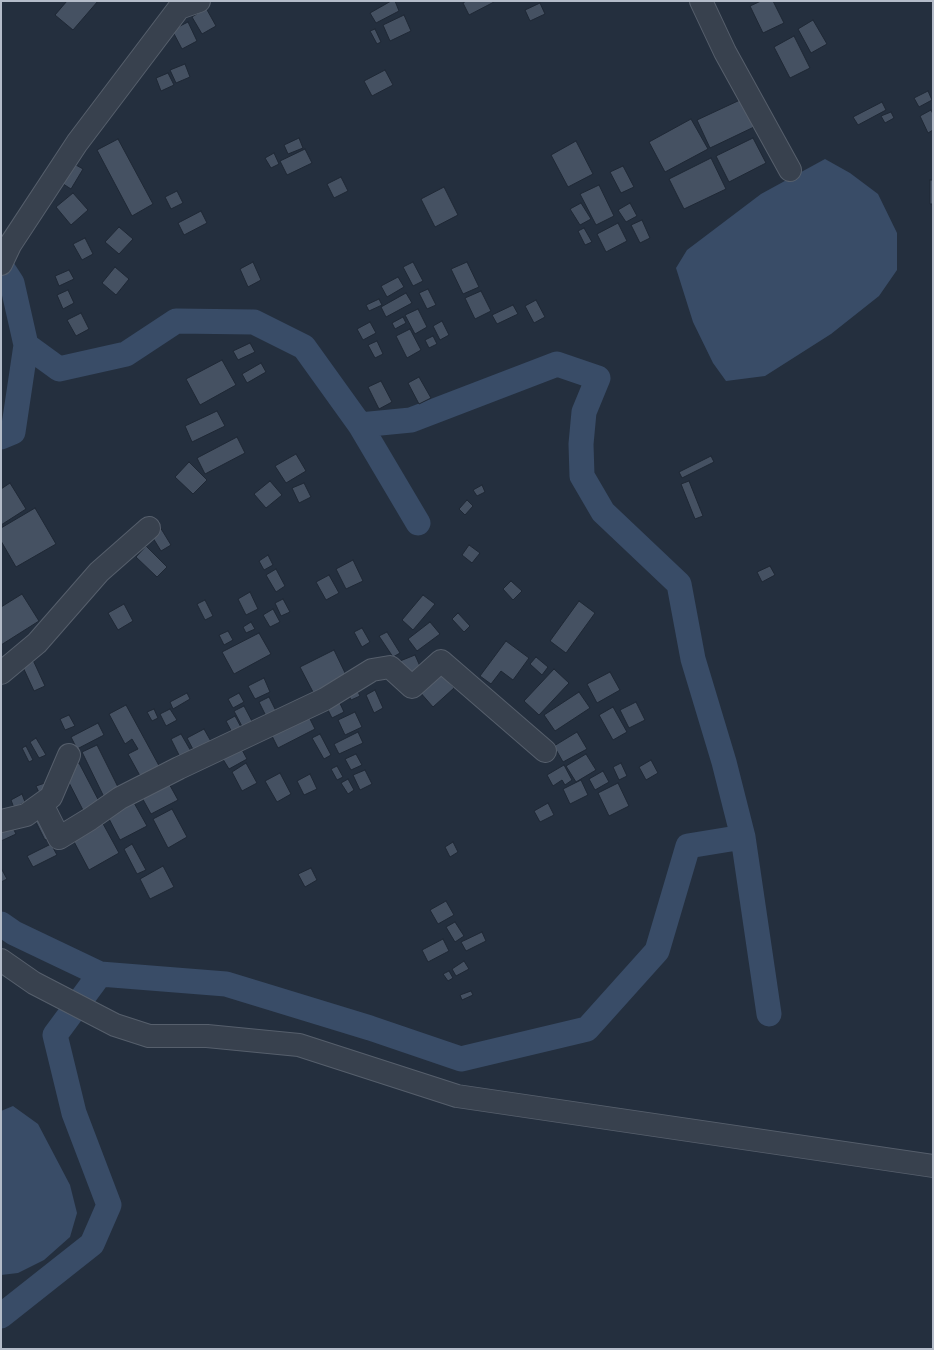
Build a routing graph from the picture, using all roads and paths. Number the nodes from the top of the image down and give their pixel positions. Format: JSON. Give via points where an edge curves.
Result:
{"nodes":[{"id":1,"x":198,"y":1,"type":"edge"},
{"id":2,"x":701,"y":1,"type":"edge"},
{"id":3,"x":790,"y":170,"type":"dead end"},
{"id":4,"x":6,"y":255,"type":"edge"},
{"id":5,"x":149,"y":528,"type":"dead end"},
{"id":6,"x":1,"y":673,"type":"edge"},
{"id":7,"x":545,"y":751,"type":"dead end"},
{"id":8,"x":69,"y":755,"type":"dead end"},
{"id":9,"x":42,"y":804,"type":"junction"},
{"id":10,"x":1,"y":821,"type":"edge"},
{"id":11,"x":1,"y":960,"type":"edge"},
{"id":12,"x":933,"y":1166,"type":"edge"}],
"edges":[{"from":1,"to":4,"type":"street","via":[[179,8],[77,143]]},
{"from":2,"to":3,"type":"street","via":[[725,52]]},
{"from":5,"to":6,"type":"street","via":[[99,572],[37,643]]},
{"from":7,"to":9,"type":"street","via":[[442,662],[412,687],[390,667],[372,670],[325,699],[120,798],[59,838]]},
{"from":8,"to":9,"type":"street","via":[[50,797]]},
{"from":9,"to":10,"type":"street","via":[[26,815]]},
{"from":11,"to":12,"type":"street","via":[[34,983],[115,1025],[149,1036],[207,1036],[299,1045],[457,1096]]}]}
